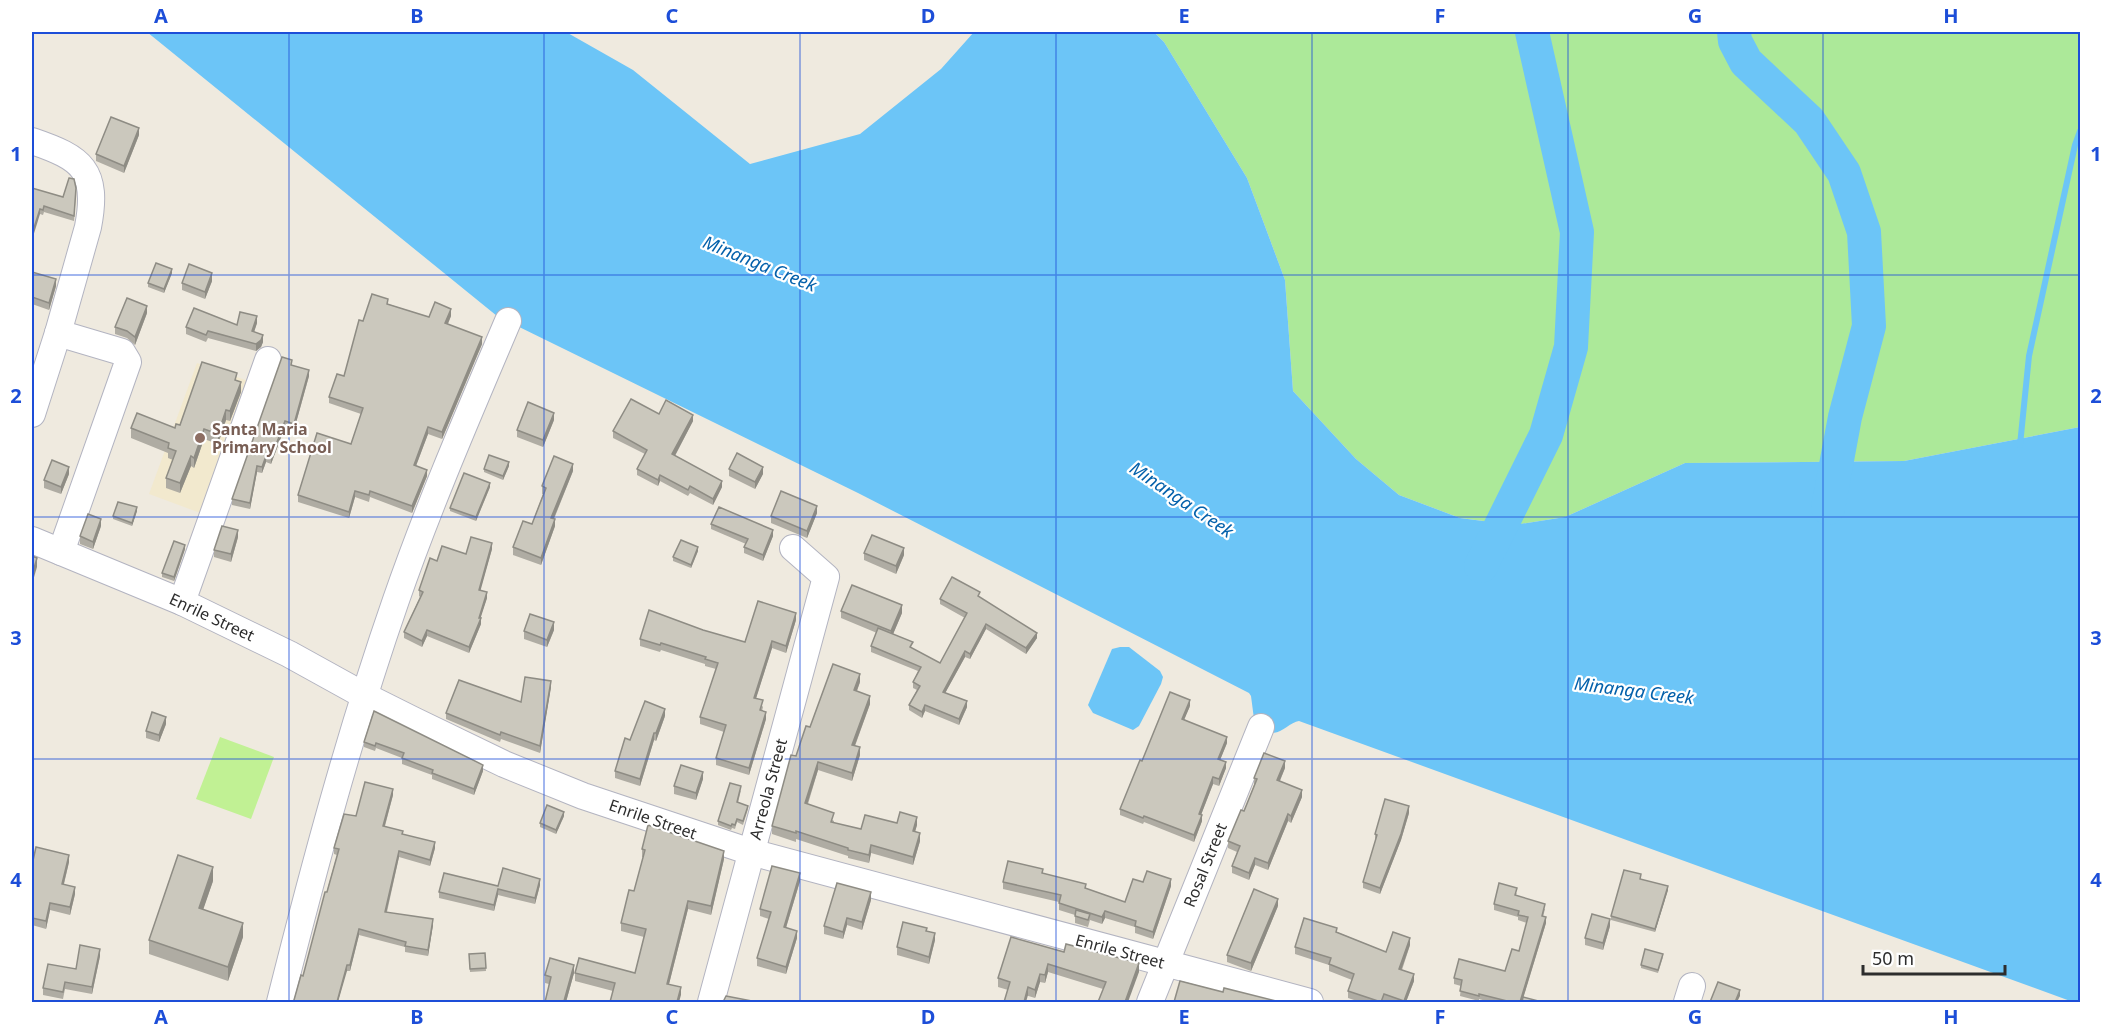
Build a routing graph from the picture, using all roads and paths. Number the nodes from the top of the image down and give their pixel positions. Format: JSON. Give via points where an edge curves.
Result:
{"nodes":[{"id":1,"x":32,"y":141,"type":"edge"},
{"id":2,"x":508,"y":321,"type":"dead end"},
{"id":3,"x":58,"y":333,"type":"junction"},
{"id":4,"x":268,"y":360,"type":"dead end"},
{"id":5,"x":32,"y":414,"type":"edge"},
{"id":6,"x":32,"y":540,"type":"edge"},
{"id":7,"x":793,"y":548,"type":"dead end"},
{"id":8,"x":61,"y":552,"type":"junction"},
{"id":9,"x":182,"y":602,"type":"junction"},
{"id":10,"x":365,"y":696,"type":"junction"},
{"id":11,"x":1261,"y":727,"type":"dead end"},
{"id":12,"x":751,"y":852,"type":"junction"},
{"id":13,"x":1164,"y":963,"type":"junction"},
{"id":14,"x":280,"y":1002,"type":"edge"},
{"id":15,"x":711,"y":1002,"type":"edge"},
{"id":16,"x":1150,"y":1002,"type":"edge"},
{"id":17,"x":1310,"y":1002,"type":"edge"}],
"edges":[{"from":1,"to":3,"type":"street","via":[[80,163],[91,193],[88,227]]},
{"from":2,"to":10,"type":"street","via":[[438,486]]},
{"from":3,"to":5,"type":"street"},
{"from":3,"to":8,"type":"street","via":[[118,351],[128,362]]},
{"from":4,"to":9,"type":"street"},
{"from":6,"to":8,"type":"street","name":"Enrile Street"},
{"from":7,"to":12,"type":"street","name":"Arreola Street","via":[[826,577]]},
{"from":8,"to":9,"type":"street","name":"Enrile Street"},
{"from":9,"to":10,"type":"street","name":"Enrile Street","via":[[290,654]]},
{"from":10,"to":12,"type":"street","name":"Enrile Street","via":[[504,764],[573,792]]},
{"from":10,"to":14,"type":"street","via":[[318,850]]},
{"from":11,"to":13,"type":"street","name":"Rosal Street"},
{"from":12,"to":13,"type":"street","name":"Enrile Street"},
{"from":12,"to":15,"type":"street","name":"Arreola Street"},
{"from":13,"to":16,"type":"street","name":"Rosal Street"},
{"from":13,"to":17,"type":"street","name":"Enrile Street"}]}
